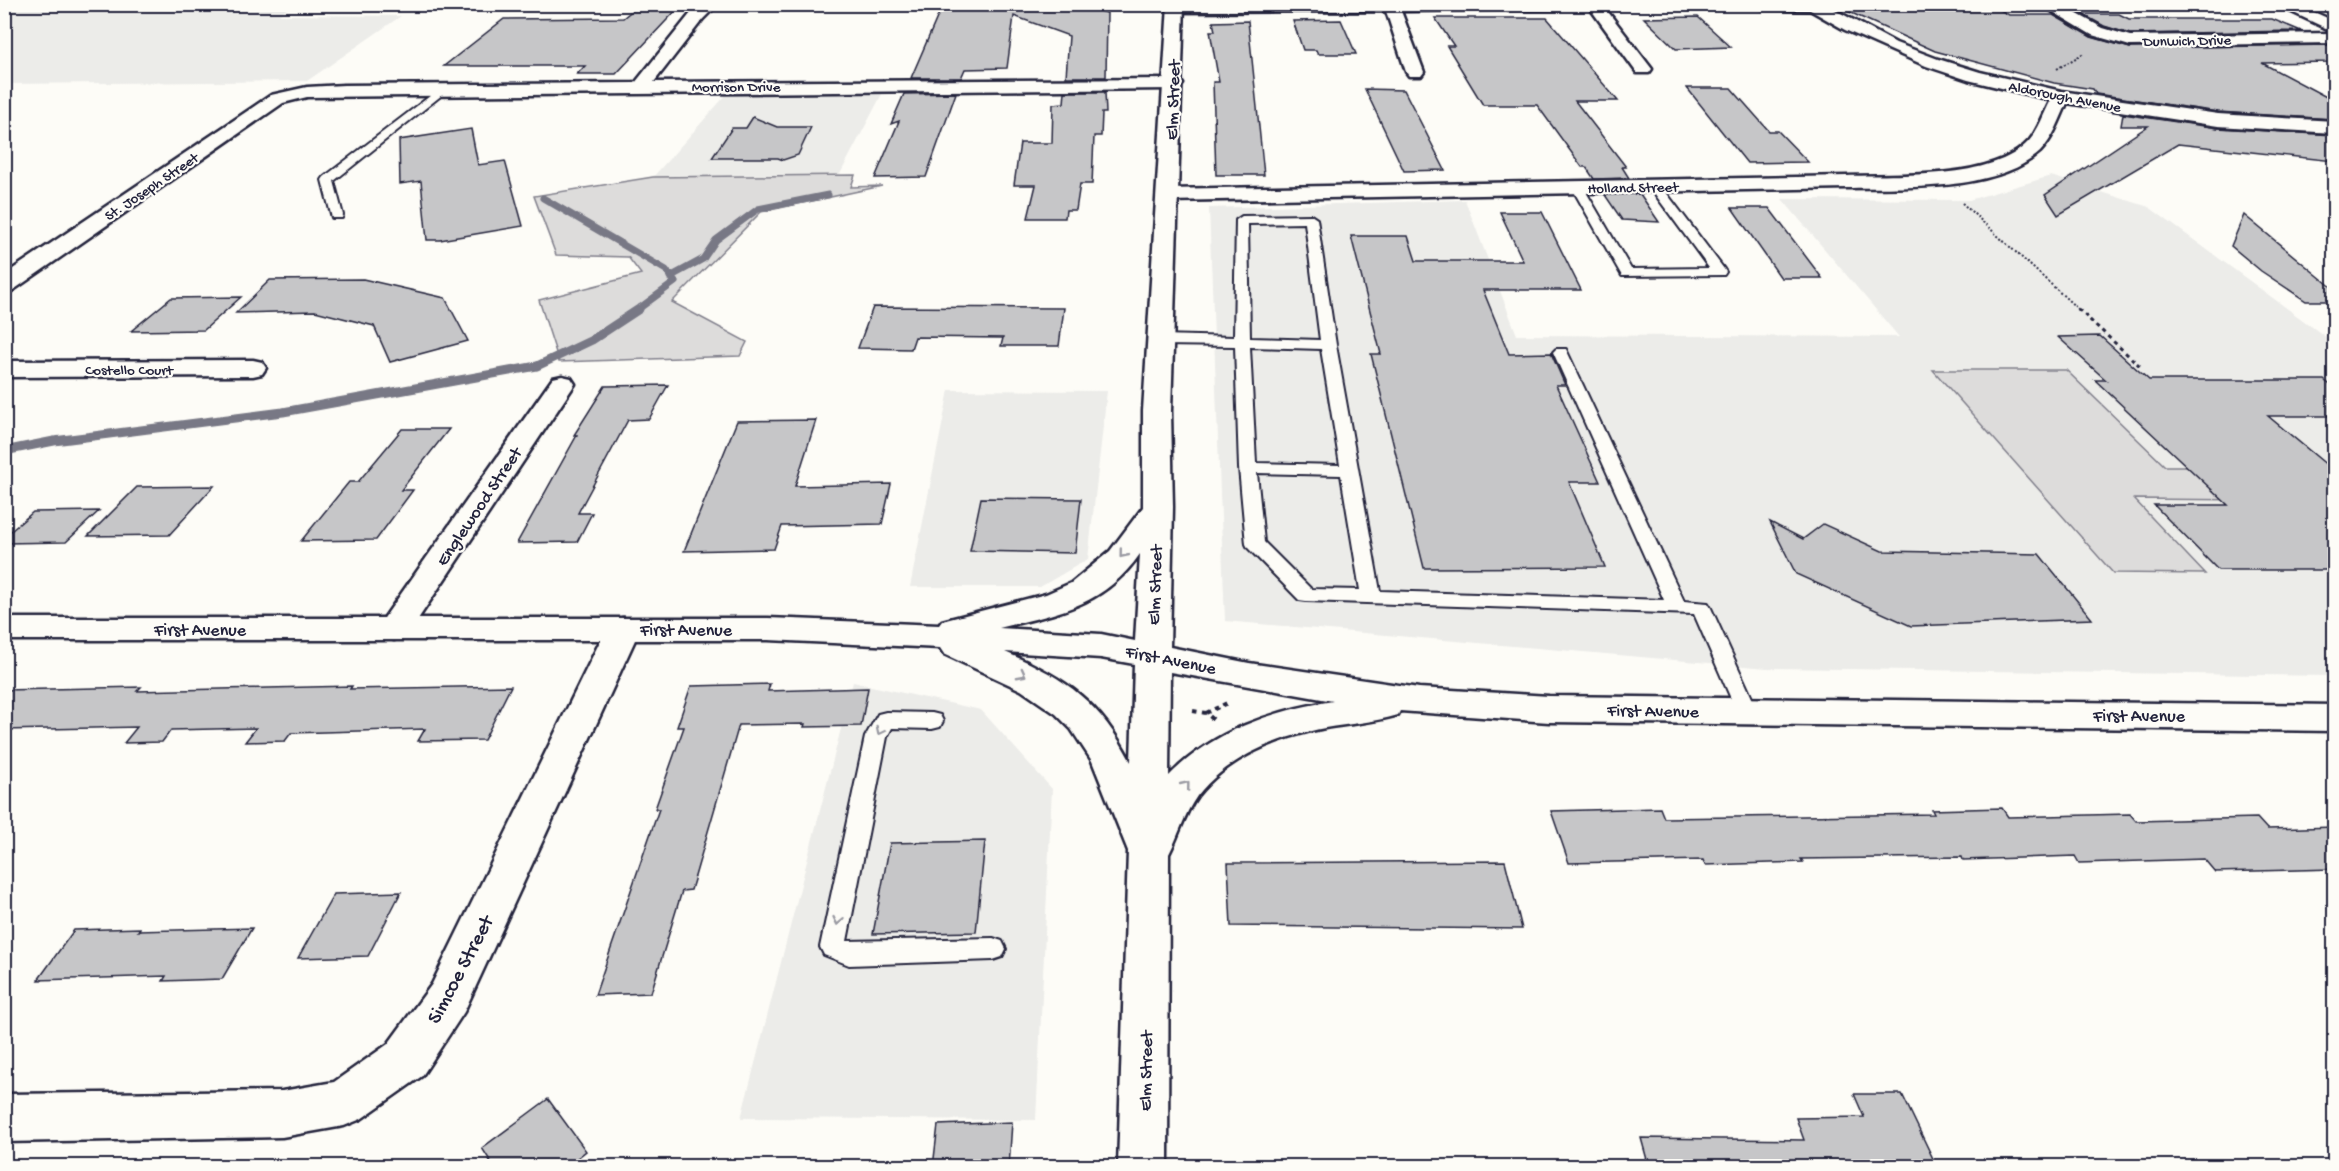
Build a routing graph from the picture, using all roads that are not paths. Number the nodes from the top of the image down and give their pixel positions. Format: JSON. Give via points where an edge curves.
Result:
{"nodes":[{"id":1,"x":711,"y":4,"type":"edge"},
{"id":2,"x":1556,"y":4,"type":"edge"},
{"id":3,"x":1594,"y":4,"type":"edge"},
{"id":4,"x":1763,"y":4,"type":"edge"},
{"id":5,"x":2047,"y":4,"type":"edge"},
{"id":6,"x":2282,"y":4,"type":"edge"},
{"id":7,"x":1812,"y":5,"type":"edge"},
{"id":8,"x":1392,"y":6,"type":"junction"},
{"id":9,"x":1175,"y":7,"type":"edge"},
{"id":10,"x":2334,"y":27,"type":"edge"},
{"id":11,"x":2334,"y":38,"type":"edge"},
{"id":12,"x":1643,"y":69,"type":"dead end"},
{"id":13,"x":1416,"y":72,"type":"dead end"},
{"id":14,"x":1173,"y":84,"type":"junction"},
{"id":15,"x":641,"y":87,"type":"junction"},
{"id":16,"x":443,"y":89,"type":"junction"},
{"id":17,"x":300,"y":93,"type":"joint"},
{"id":18,"x":2061,"y":97,"type":"junction"},
{"id":19,"x":2334,"y":127,"type":"edge"},
{"id":20,"x":1655,"y":186,"type":"junction"},
{"id":21,"x":1578,"y":188,"type":"junction"},
{"id":22,"x":1168,"y":195,"type":"junction"},
{"id":23,"x":337,"y":215,"type":"dead end"},
{"id":24,"x":4,"y":286,"type":"edge"},
{"id":25,"x":1161,"y":340,"type":"junction"},
{"id":26,"x":1242,"y":342,"type":"junction"},
{"id":27,"x":1328,"y":345,"type":"junction"},
{"id":28,"x":1561,"y":352,"type":"dead end"},
{"id":29,"x":253,"y":368,"type":"dead end"},
{"id":30,"x":4,"y":369,"type":"edge"},
{"id":31,"x":562,"y":384,"type":"dead end"},
{"id":32,"x":1248,"y":468,"type":"junction"},
{"id":33,"x":1349,"y":470,"type":"junction"},
{"id":34,"x":1158,"y":507,"type":"junction"},
{"id":35,"x":1371,"y":597,"type":"junction"},
{"id":36,"x":1677,"y":607,"type":"junction"},
{"id":37,"x":4,"y":629,"type":"edge"},
{"id":38,"x":394,"y":629,"type":"junction"},
{"id":39,"x":623,"y":629,"type":"junction"},
{"id":40,"x":929,"y":636,"type":"junction"},
{"id":41,"x":1152,"y":654,"type":"junction"},
{"id":42,"x":1419,"y":702,"type":"junction"},
{"id":43,"x":1747,"y":711,"type":"junction"},
{"id":44,"x":2334,"y":717,"type":"edge"},
{"id":45,"x":932,"y":721,"type":"dead end"},
{"id":46,"x":1150,"y":855,"type":"junction"},
{"id":47,"x":993,"y":949,"type":"dead end"},
{"id":48,"x":4,"y":1118,"type":"edge"},
{"id":49,"x":1143,"y":1167,"type":"edge"}],
"edges":[{"from":1,"to":15,"type":"street","via":[[690,24]]},
{"from":2,"to":8,"type":"street"},
{"from":3,"to":12,"type":"street"},
{"from":4,"to":7,"type":"street"},
{"from":5,"to":11,"type":"street","name":"Dunwich Drive","via":[[2109,37],[2144,42]]},
{"from":6,"to":10,"type":"street"},
{"from":7,"to":18,"type":"street","name":"Aldorough Avenue","via":[[1846,27],[1899,51],[1937,65]]},
{"from":8,"to":9,"type":"street"},
{"from":8,"to":13,"type":"street"},
{"from":9,"to":14,"type":"street","name":"Elm Street"},
{"from":14,"to":15,"type":"street","name":"Morrison Drive"},
{"from":14,"to":22,"type":"street","name":"Elm Street"},
{"from":15,"to":16,"type":"street","name":"Morrison Drive"},
{"from":16,"to":17,"type":"street","name":"Morrison Drive"},
{"from":16,"to":23,"type":"lane","via":[[328,180]]},
{"from":17,"to":24,"type":"street","name":"St. Joseph Street","via":[[277,99]]},
{"from":18,"to":19,"type":"street","name":"Aldorough Avenue","via":[[2212,119]]},
{"from":18,"to":20,"type":"street","name":"Holland Street","via":[[2035,146],[2020,158],[1986,171],[1916,180]]},
{"from":20,"to":21,"type":"street","name":"Holland Street"},
{"from":20,"to":21,"type":"lane","via":[[1719,272],[1627,273]]},
{"from":21,"to":22,"type":"street","name":"Holland Street"},
{"from":22,"to":25,"type":"street","name":"Elm Street"},
{"from":25,"to":26,"type":"lane"},
{"from":25,"to":34,"type":"street","name":"Elm Street"},
{"from":26,"to":27,"type":"lane"},
{"from":26,"to":27,"type":"lane","via":[[1242,220],[1311,219]]},
{"from":26,"to":32,"type":"lane"},
{"from":27,"to":33,"type":"lane"},
{"from":28,"to":36,"type":"lane"},
{"from":29,"to":30,"type":"street","name":"Costello Court"},
{"from":31,"to":38,"type":"street","name":"Englewood Street"},
{"from":32,"to":33,"type":"lane"},
{"from":32,"to":35,"type":"lane","via":[[1255,544],[1306,595]]},
{"from":33,"to":35,"type":"lane"},
{"from":34,"to":40,"type":"street","one_way":true,"via":[[1121,558],[1083,591],[1057,602]]},
{"from":34,"to":41,"type":"street","name":"Elm Street"},
{"from":35,"to":36,"type":"lane"},
{"from":36,"to":43,"type":"lane","via":[[1701,608]]},
{"from":37,"to":38,"type":"street","name":"First Avenue"},
{"from":38,"to":39,"type":"street","name":"First Avenue"},
{"from":39,"to":40,"type":"street","name":"First Avenue","via":[[768,629]]},
{"from":39,"to":48,"type":"street","name":"Simcoe Street","via":[[448,998],[405,1060],[344,1103],[282,1114]]},
{"from":40,"to":41,"type":"street","name":"First Avenue","via":[[1101,646]]},
{"from":40,"to":46,"type":"street","one_way":true,"via":[[1020,672],[1066,701],[1104,748]]},
{"from":41,"to":42,"type":"street","name":"First Avenue","via":[[1249,675]]},
{"from":41,"to":46,"type":"street","name":"Elm Street"},
{"from":42,"to":43,"type":"street","name":"First Avenue","via":[[1549,709]]},
{"from":46,"to":42,"type":"street","one_way":true,"via":[[1167,813],[1182,790],[1200,770],[1240,742],[1290,723]]},
{"from":43,"to":44,"type":"street","name":"First Avenue"},
{"from":45,"to":47,"type":"lane","one_way":true,"via":[[886,720],[876,737],[833,947],[849,954]]},
{"from":46,"to":49,"type":"street","name":"Elm Street"}]}
